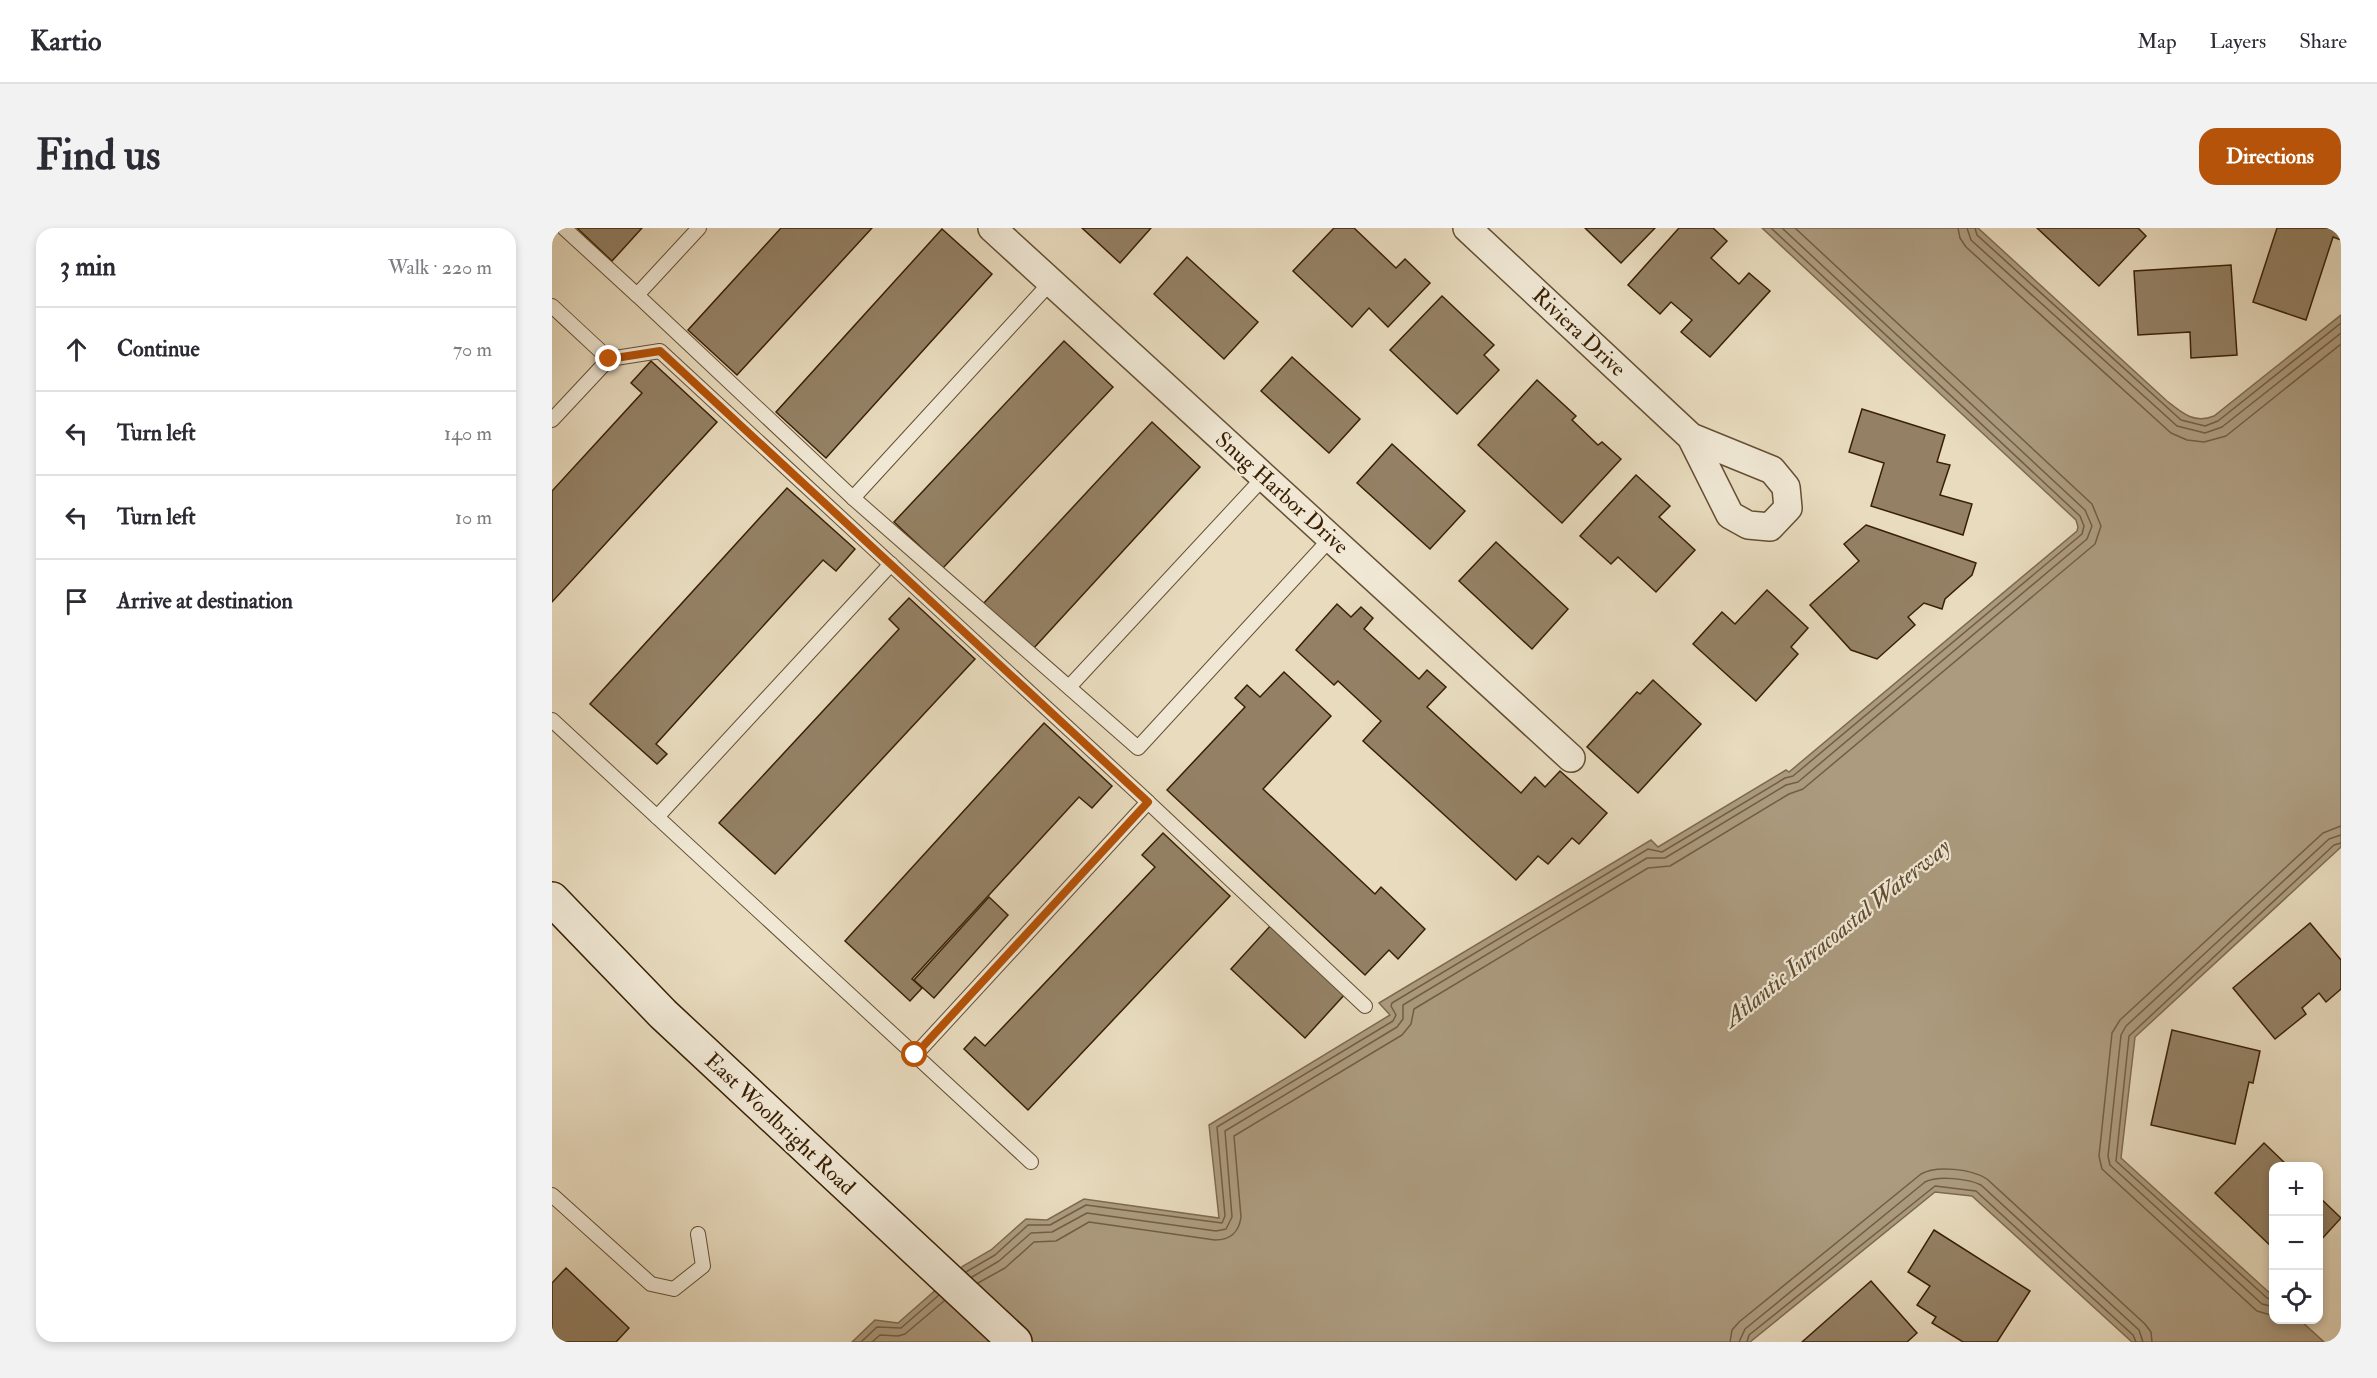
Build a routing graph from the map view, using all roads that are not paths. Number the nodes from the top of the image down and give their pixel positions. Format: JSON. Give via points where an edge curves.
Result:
{"nodes":[{"id":1,"x":564,"y":228,"type":"edge"},
{"id":2,"x":699,"y":228,"type":"edge"},
{"id":3,"x":992,"y":228,"type":"edge"},
{"id":4,"x":1467,"y":228,"type":"edge"},
{"id":5,"x":1051,"y":282,"type":"junction"},
{"id":6,"x":637,"y":295,"type":"junction"},
{"id":7,"x":552,"y":306,"type":"edge"},
{"id":8,"x":609,"y":359,"type":"junction"},
{"id":9,"x":552,"y":420,"type":"edge"},
{"id":10,"x":1691,"y":437,"type":"dead end"},
{"id":11,"x":1264,"y":477,"type":"junction"},
{"id":12,"x":853,"y":498,"type":"junction"},
{"id":13,"x":1331,"y":538,"type":"junction"},
{"id":14,"x":891,"y":564,"type":"junction"},
{"id":15,"x":1070,"y":686,"type":"junction"},
{"id":16,"x":552,"y":720,"type":"edge"},
{"id":17,"x":1571,"y":758,"type":"dead end"},
{"id":18,"x":1148,"y":802,"type":"junction"},
{"id":19,"x":657,"y":817,"type":"junction"},
{"id":20,"x":552,"y":899,"type":"edge"},
{"id":21,"x":1365,"y":1006,"type":"dead end"},
{"id":22,"x":915,"y":1055,"type":"junction"},
{"id":23,"x":1031,"y":1162,"type":"dead end"},
{"id":24,"x":552,"y":1195,"type":"edge"},
{"id":25,"x":698,"y":1234,"type":"dead end"},
{"id":26,"x":1015,"y":1342,"type":"edge"}],
"edges":[{"from":1,"to":6,"type":"lane"},
{"from":2,"to":6,"type":"lane"},
{"from":3,"to":5,"type":"street","name":"Snug Harbor Drive"},
{"from":4,"to":10,"type":"street","name":"Riviera Drive"},
{"from":5,"to":11,"type":"street","name":"Snug Harbor Drive"},
{"from":5,"to":12,"type":"lane"},
{"from":6,"to":12,"type":"lane"},
{"from":7,"to":8,"type":"lane"},
{"from":8,"to":9,"type":"lane"},
{"from":8,"to":14,"type":"lane","via":[[660,351]]},
{"from":11,"to":13,"type":"street","name":"Snug Harbor Drive"},
{"from":11,"to":15,"type":"lane"},
{"from":12,"to":15,"type":"lane"},
{"from":13,"to":15,"type":"lane","via":[[1138,748]]},
{"from":13,"to":17,"type":"street","name":"Snug Harbor Drive"},
{"from":14,"to":18,"type":"lane"},
{"from":14,"to":19,"type":"lane"},
{"from":16,"to":19,"type":"lane"},
{"from":18,"to":21,"type":"lane"},
{"from":18,"to":22,"type":"lane"},
{"from":19,"to":22,"type":"lane"},
{"from":20,"to":26,"type":"main road","name":"East Woolbright Road","via":[[663,1014]]},
{"from":22,"to":23,"type":"lane"},
{"from":24,"to":25,"type":"lane","via":[[651,1284],[674,1289],[702,1266]]}]}
